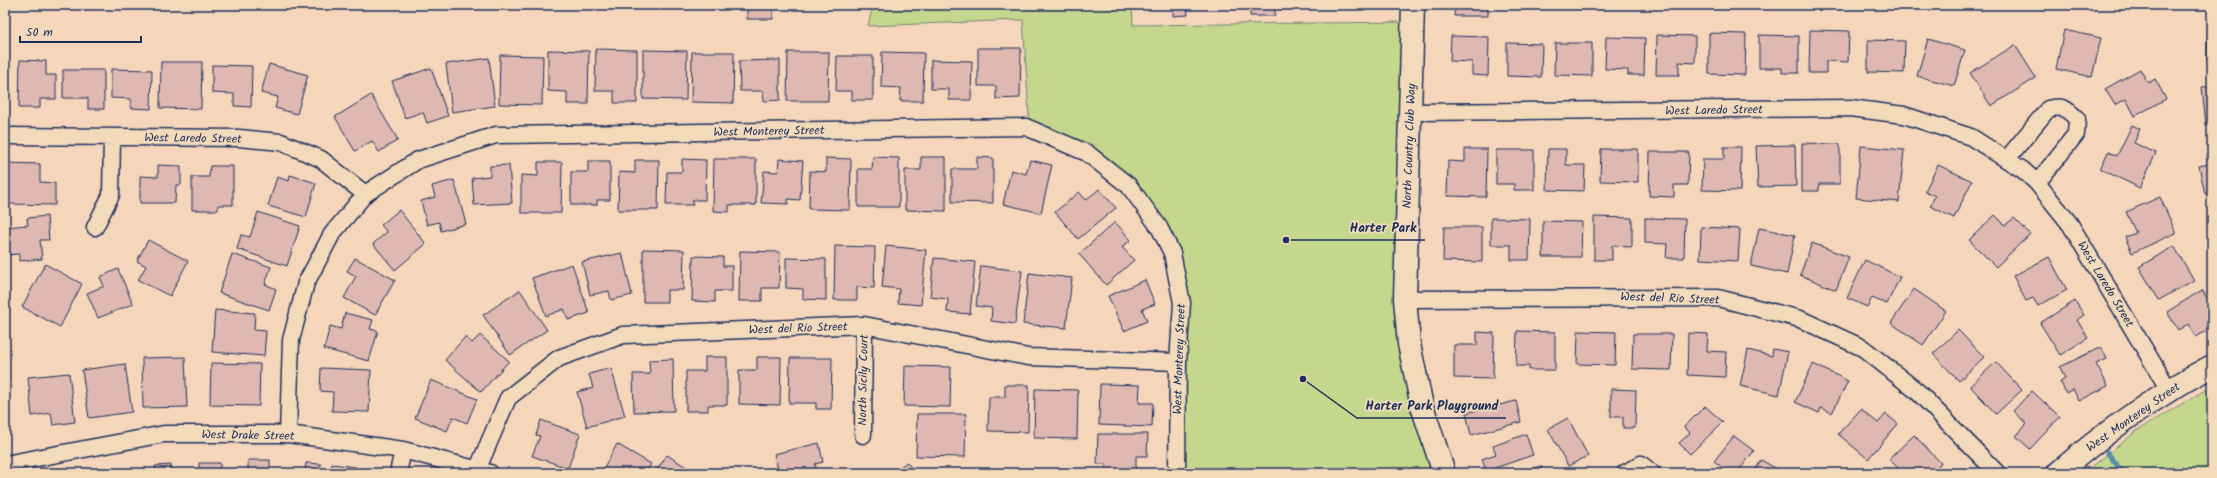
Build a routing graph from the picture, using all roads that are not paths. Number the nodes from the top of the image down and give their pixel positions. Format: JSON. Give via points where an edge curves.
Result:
{"nodes":[{"id":1,"x":1413,"y":5,"type":"edge"},
{"id":2,"x":1410,"y":112,"type":"junction"},
{"id":3,"x":5,"y":136,"type":"edge"},
{"id":4,"x":112,"y":137,"type":"junction"},
{"id":5,"x":2007,"y":159,"type":"junction"},
{"id":6,"x":2037,"y":183,"type":"junction"},
{"id":7,"x":365,"y":194,"type":"junction"},
{"id":8,"x":95,"y":227,"type":"dead end"},
{"id":9,"x":1405,"y":299,"type":"junction"},
{"id":10,"x":864,"y":325,"type":"junction"},
{"id":11,"x":1178,"y":362,"type":"junction"},
{"id":12,"x":2212,"y":366,"type":"edge"},
{"id":13,"x":2169,"y":390,"type":"junction"},
{"id":14,"x":288,"y":434,"type":"junction"},
{"id":15,"x":862,"y":435,"type":"dead end"},
{"id":16,"x":403,"y":450,"type":"junction"},
{"id":17,"x":5,"y":464,"type":"edge"},
{"id":18,"x":484,"y":471,"type":"edge"},
{"id":19,"x":398,"y":473,"type":"edge"},
{"id":20,"x":1177,"y":473,"type":"edge"},
{"id":21,"x":1444,"y":473,"type":"edge"},
{"id":22,"x":1625,"y":473,"type":"edge"},
{"id":23,"x":1652,"y":473,"type":"edge"},
{"id":24,"x":1997,"y":473,"type":"edge"},
{"id":25,"x":2058,"y":473,"type":"edge"}],
"edges":[{"from":1,"to":2,"type":"street","name":"North Country Club Way"},
{"from":2,"to":5,"type":"street","name":"West Laredo Street","via":[[1850,108],[1904,115],[1971,137]]},
{"from":2,"to":9,"type":"street","name":"North Country Club Way"},
{"from":3,"to":4,"type":"street","name":"West Laredo Street"},
{"from":4,"to":7,"type":"street","name":"West Laredo Street","via":[[239,138],[281,142],[322,159]]},
{"from":4,"to":8,"type":"street","via":[[111,195]]},
{"from":5,"to":6,"type":"street","name":"West Laredo Street"},
{"from":5,"to":6,"type":"street","via":[[2048,109],[2066,108],[2077,119],[2076,134]]},
{"from":6,"to":13,"type":"street","name":"West Laredo Street","via":[[2070,224]]},
{"from":7,"to":11,"type":"street","name":"West Monterey Street","via":[[418,160],[496,135],[1026,127],[1088,153],[1129,186],[1159,227],[1172,253],[1182,303]]},
{"from":7,"to":14,"type":"street","name":"West Monterey Street","via":[[332,234],[306,283],[291,340]]},
{"from":9,"to":21,"type":"street","name":"North Country Club Way","via":[[1409,344],[1422,406]]},
{"from":9,"to":24,"type":"street","name":"West del Rio Street","via":[[1718,298],[1800,319],[1863,348],[1918,392]]},
{"from":10,"to":11,"type":"street","name":"West del Rio Street","via":[[1028,357]]},
{"from":10,"to":15,"type":"street","name":"North Sicily Court"},
{"from":10,"to":18,"type":"street","name":"West del Rio Street","via":[[623,335],[559,358],[508,398]]},
{"from":11,"to":20,"type":"street","name":"West Monterey Street"},
{"from":12,"to":13,"type":"street","name":"West Monterey Street"},
{"from":13,"to":25,"type":"street","name":"West Monterey Street","via":[[2093,443]]},
{"from":14,"to":16,"type":"street","name":"West Drake Street"},
{"from":14,"to":17,"type":"street","name":"West Drake Street","via":[[164,434]]},
{"from":16,"to":18,"type":"street","name":"West Drake Street"},
{"from":16,"to":19,"type":"street"},
{"from":22,"to":23,"type":"street","via":[[1641,464]]}]}
